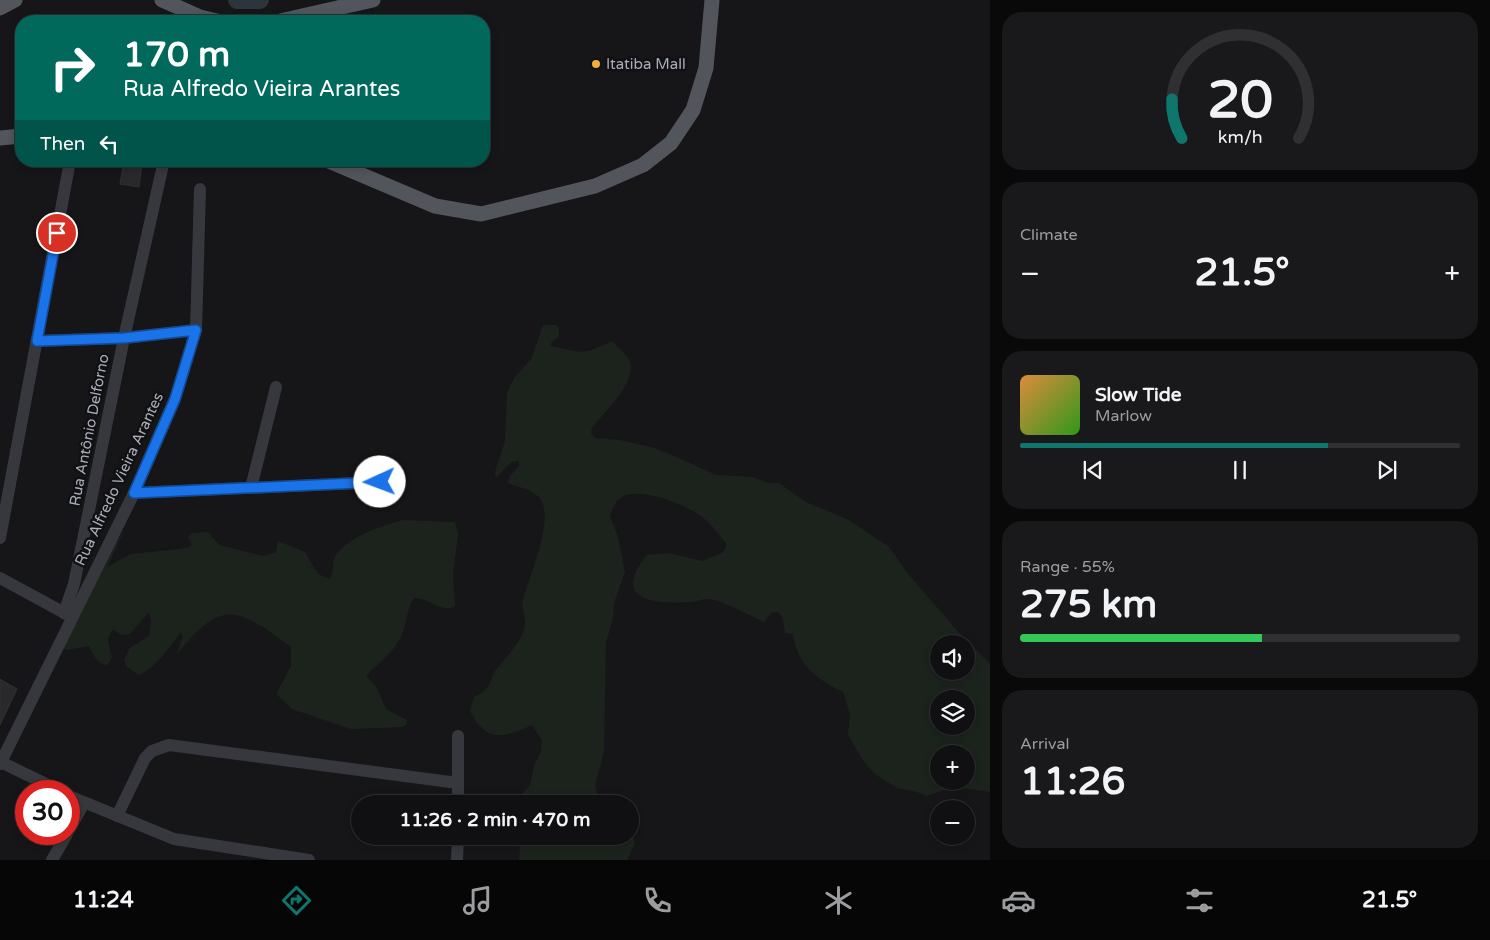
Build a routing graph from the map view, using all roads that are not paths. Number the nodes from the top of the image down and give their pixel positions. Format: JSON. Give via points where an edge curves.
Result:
{"nodes":[{"id":1,"x":15,"y":0,"type":"edge"},
{"id":2,"x":162,"y":0,"type":"edge"},
{"id":3,"x":373,"y":0,"type":"edge"},
{"id":4,"x":712,"y":0,"type":"edge"},
{"id":5,"x":0,"y":8,"type":"edge"},
{"id":6,"x":196,"y":15,"type":"edge"},
{"id":7,"x":307,"y":15,"type":"edge"},
{"id":8,"x":15,"y":137,"type":"edge"},
{"id":9,"x":0,"y":138,"type":"edge"},
{"id":10,"x":69,"y":167,"type":"edge"},
{"id":11,"x":161,"y":167,"type":"edge"},
{"id":12,"x":343,"y":167,"type":"edge"},
{"id":13,"x":200,"y":189,"type":"dead end"},
{"id":14,"x":196,"y":330,"type":"junction"},
{"id":15,"x":124,"y":338,"type":"junction"},
{"id":16,"x":37,"y":341,"type":"junction"},
{"id":17,"x":276,"y":387,"type":"dead end"},
{"id":18,"x":380,"y":482,"type":"dead end"},
{"id":19,"x":251,"y":488,"type":"junction"},
{"id":20,"x":134,"y":493,"type":"junction"},
{"id":21,"x":0,"y":538,"type":"edge"},
{"id":22,"x":0,"y":578,"type":"edge"},
{"id":23,"x":68,"y":615,"type":"junction"},
{"id":24,"x":458,"y":736,"type":"dead end"},
{"id":25,"x":0,"y":763,"type":"edge"},
{"id":26,"x":36,"y":780,"type":"edge"},
{"id":27,"x":458,"y":783,"type":"junction"},
{"id":28,"x":458,"y":795,"type":"edge"},
{"id":29,"x":80,"y":801,"type":"edge"},
{"id":30,"x":84,"y":803,"type":"junction"},
{"id":31,"x":80,"y":810,"type":"edge"},
{"id":32,"x":117,"y":816,"type":"junction"},
{"id":33,"x":60,"y":845,"type":"edge"},
{"id":34,"x":458,"y":845,"type":"edge"},
{"id":35,"x":290,"y":859,"type":"edge"},
{"id":36,"x":52,"y":860,"type":"edge"},
{"id":37,"x":309,"y":860,"type":"edge"},
{"id":38,"x":458,"y":860,"type":"edge"}],
"edges":[{"from":1,"to":5,"type":"main road"},
{"from":2,"to":6,"type":"main road"},
{"from":3,"to":7,"type":"main road"},
{"from":4,"to":12,"type":"main road","via":[[706,68],[693,110],[672,143],[643,165],[595,186],[481,214],[435,206]]},
{"from":8,"to":9,"type":"main road"},
{"from":10,"to":16,"type":"street"},
{"from":11,"to":15,"type":"street","name":"Rua Antônio Delforno"},
{"from":13,"to":14,"type":"street","name":"Rua Alfredo Vieira Arantes"},
{"from":14,"to":15,"type":"street"},
{"from":14,"to":20,"type":"street","name":"Rua Alfredo Vieira Arantes","via":[[175,399]]},
{"from":15,"to":16,"type":"street"},
{"from":15,"to":23,"type":"street","name":"Rua Antônio Delforno"},
{"from":16,"to":21,"type":"street"},
{"from":17,"to":19,"type":"street"},
{"from":18,"to":19,"type":"street"},
{"from":19,"to":20,"type":"street"},
{"from":20,"to":23,"type":"street","name":"Rua Alfredo Vieira Arantes"},
{"from":22,"to":23,"type":"street"},
{"from":23,"to":25,"type":"street","name":"Rua Alfredo Vieira Arantes"},
{"from":24,"to":27,"type":"street"},
{"from":25,"to":26,"type":"street"},
{"from":27,"to":28,"type":"street"},
{"from":27,"to":32,"type":"street","via":[[169,745],[152,751],[145,758]]},
{"from":29,"to":30,"type":"street"},
{"from":30,"to":31,"type":"street"},
{"from":30,"to":32,"type":"street"},
{"from":32,"to":35,"type":"street","via":[[174,839]]},
{"from":33,"to":36,"type":"street"},
{"from":34,"to":38,"type":"street"},
{"from":35,"to":37,"type":"street"}]}
